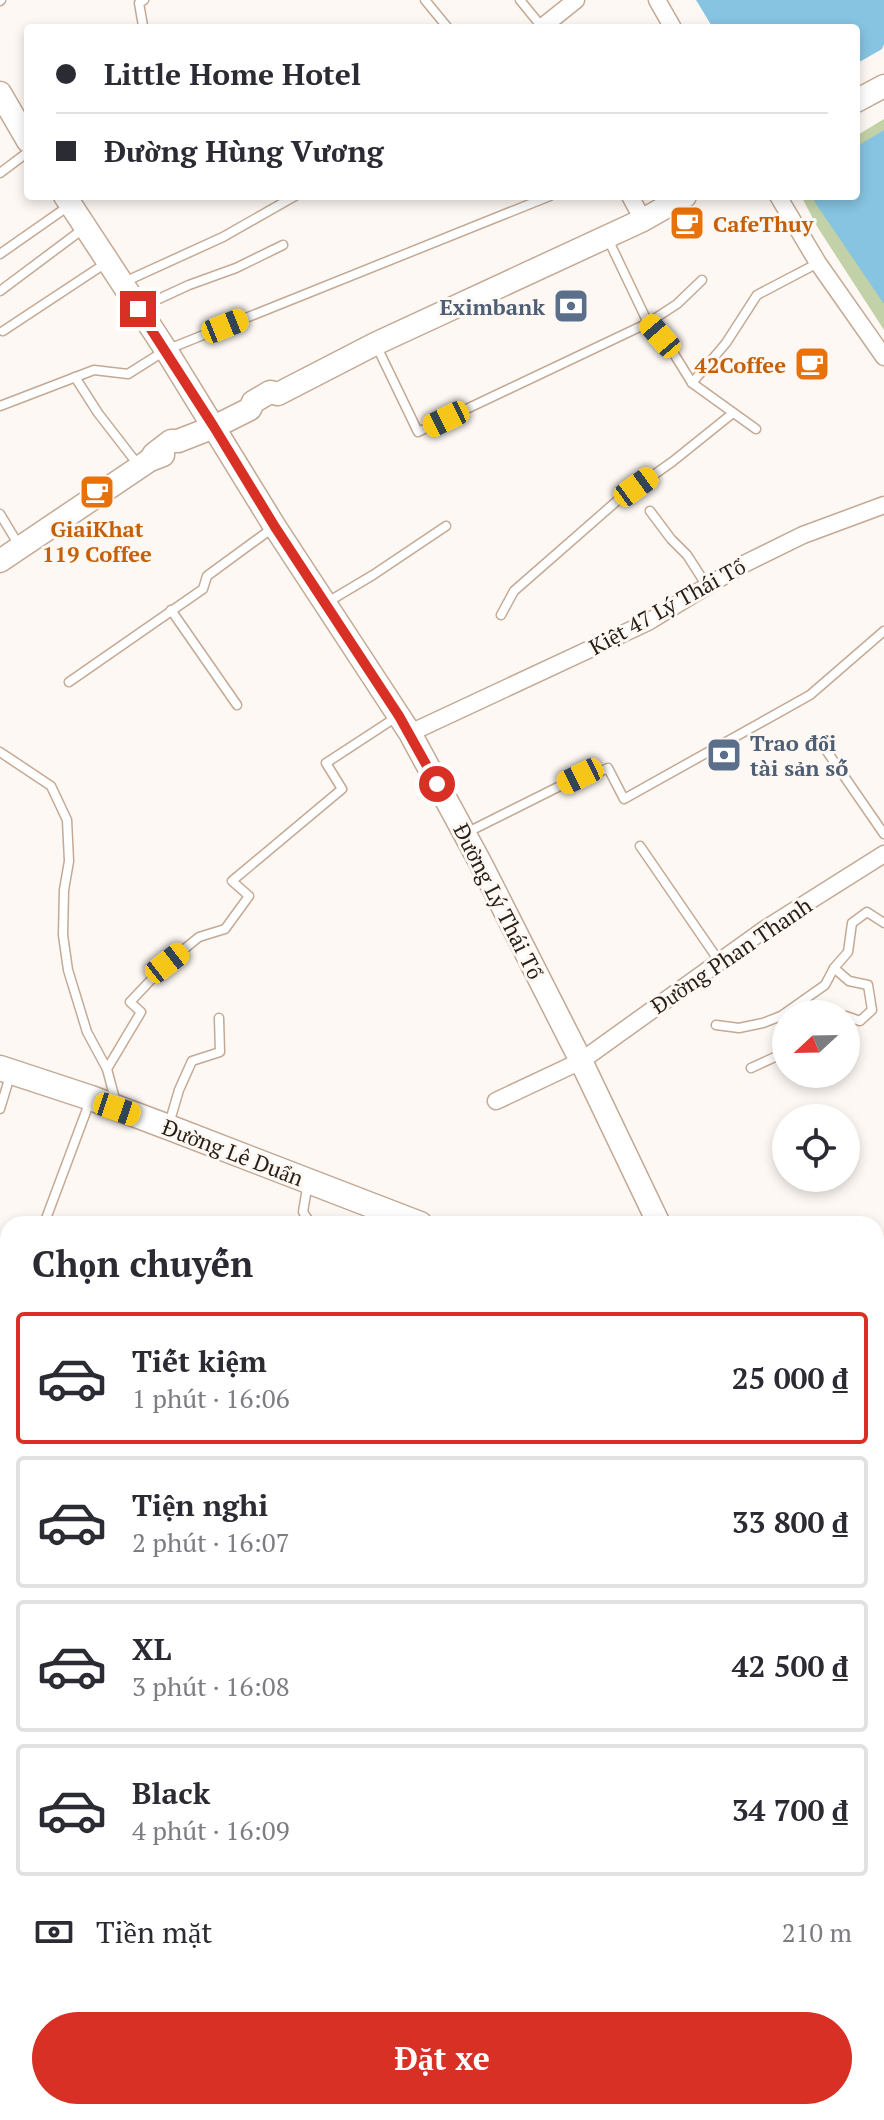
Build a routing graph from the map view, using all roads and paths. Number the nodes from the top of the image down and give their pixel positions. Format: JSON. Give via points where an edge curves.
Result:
{"nodes":[{"id":1,"x":144,"y":0,"type":"edge"},
{"id":2,"x":425,"y":0,"type":"edge"},
{"id":3,"x":520,"y":0,"type":"edge"},
{"id":4,"x":576,"y":0,"type":"edge"},
{"id":5,"x":657,"y":0,"type":"edge"},
{"id":6,"x":143,"y":24,"type":"edge"},
{"id":7,"x":445,"y":24,"type":"edge"},
{"id":8,"x":538,"y":24,"type":"edge"},
{"id":9,"x":546,"y":24,"type":"edge"},
{"id":10,"x":671,"y":24,"type":"edge"},
{"id":11,"x":884,"y":86,"type":"edge"},
{"id":12,"x":0,"y":93,"type":"edge"},
{"id":13,"x":860,"y":99,"type":"edge"},
{"id":14,"x":24,"y":127,"type":"edge"},
{"id":15,"x":24,"y":155,"type":"edge"},
{"id":16,"x":0,"y":173,"type":"edge"},
{"id":17,"x":68,"y":200,"type":"edge"},
{"id":18,"x":288,"y":200,"type":"edge"},
{"id":19,"x":540,"y":200,"type":"edge"},
{"id":20,"x":632,"y":200,"type":"edge"},
{"id":21,"x":678,"y":200,"type":"edge"},
{"id":22,"x":780,"y":200,"type":"edge"},
{"id":23,"x":643,"y":220,"type":"junction"},
{"id":24,"x":86,"y":227,"type":"junction"},
{"id":25,"x":607,"y":236,"type":"junction"},
{"id":26,"x":283,"y":245,"type":"dead end"},
{"id":27,"x":0,"y":254,"type":"edge"},
{"id":28,"x":107,"y":262,"type":"junction"},
{"id":29,"x":818,"y":263,"type":"junction"},
{"id":30,"x":702,"y":280,"type":"dead end"},
{"id":31,"x":121,"y":283,"type":"junction"},
{"id":32,"x":0,"y":291,"type":"edge"},
{"id":33,"x":138,"y":309,"type":"junction"},
{"id":34,"x":648,"y":323,"type":"junction"},
{"id":35,"x":3,"y":331,"type":"dead end"},
{"id":36,"x":375,"y":344,"type":"junction"},
{"id":37,"x":166,"y":350,"type":"junction"},
{"id":38,"x":884,"y":357,"type":"edge"},
{"id":39,"x":75,"y":377,"type":"junction"},
{"id":40,"x":692,"y":383,"type":"junction"},
{"id":41,"x":0,"y":406,"type":"edge"},
{"id":42,"x":733,"y":413,"type":"junction"},
{"id":43,"x":214,"y":427,"type":"junction"},
{"id":44,"x":756,"y":429,"type":"dead end"},
{"id":45,"x":145,"y":464,"type":"junction"},
{"id":46,"x":884,"y":505,"type":"edge"},
{"id":47,"x":650,"y":511,"type":"dead end"},
{"id":48,"x":0,"y":514,"type":"edge"},
{"id":49,"x":446,"y":526,"type":"dead end"},
{"id":50,"x":275,"y":527,"type":"junction"},
{"id":51,"x":20,"y":548,"type":"junction"},
{"id":52,"x":0,"y":561,"type":"edge"},
{"id":53,"x":707,"y":586,"type":"junction"},
{"id":54,"x":326,"y":604,"type":"junction"},
{"id":55,"x":171,"y":610,"type":"junction"},
{"id":56,"x":501,"y":615,"type":"dead end"},
{"id":57,"x":884,"y":631,"type":"edge"},
{"id":58,"x":69,"y":682,"type":"dead end"},
{"id":59,"x":237,"y":705,"type":"dead end"},
{"id":60,"x":404,"y":724,"type":"junction"},
{"id":61,"x":826,"y":750,"type":"dead end"},
{"id":62,"x":0,"y":752,"type":"edge"},
{"id":63,"x":465,"y":834,"type":"junction"},
{"id":64,"x":884,"y":834,"type":"edge"},
{"id":65,"x":640,"y":846,"type":"dead end"},
{"id":66,"x":884,"y":854,"type":"edge"},
{"id":67,"x":884,"y":923,"type":"edge"},
{"id":68,"x":719,"y":961,"type":"junction"},
{"id":69,"x":834,"y":968,"type":"junction"},
{"id":70,"x":219,"y":1018,"type":"dead end"},
{"id":71,"x":860,"y":1021,"type":"edge"},
{"id":72,"x":716,"y":1025,"type":"dead end"},
{"id":73,"x":772,"y":1058,"type":"edge"},
{"id":74,"x":581,"y":1061,"type":"junction"},
{"id":75,"x":751,"y":1068,"type":"dead end"},
{"id":76,"x":107,"y":1069,"type":"junction"},
{"id":77,"x":5,"y":1070,"type":"edge"},
{"id":78,"x":91,"y":1098,"type":"junction"},
{"id":79,"x":496,"y":1101,"type":"dead end"},
{"id":80,"x":0,"y":1109,"type":"edge"},
{"id":81,"x":117,"y":1109,"type":"junction"},
{"id":82,"x":168,"y":1127,"type":"junction"},
{"id":83,"x":308,"y":1181,"type":"junction"},
{"id":84,"x":47,"y":1216,"type":"edge"},
{"id":85,"x":306,"y":1216,"type":"edge"},
{"id":86,"x":399,"y":1216,"type":"edge"},
{"id":87,"x":655,"y":1216,"type":"edge"}],
"edges":[{"from":1,"to":6,"type":"lane","via":[[139,3]]},
{"from":2,"to":7,"type":"lane"},
{"from":3,"to":8,"type":"lane"},
{"from":4,"to":9,"type":"street"},
{"from":5,"to":10,"type":"street"},
{"from":11,"to":13,"type":"street"},
{"from":12,"to":14,"type":"street"},
{"from":15,"to":16,"type":"lane"},
{"from":17,"to":24,"type":"street","name":"Đường Lý Thái Tổ"},
{"from":17,"to":27,"type":"lane"},
{"from":18,"to":31,"type":"lane","via":[[223,237]]},
{"from":19,"to":37,"type":"lane"},
{"from":20,"to":23,"type":"street"},
{"from":21,"to":23,"type":"street"},
{"from":22,"to":29,"type":"street"},
{"from":23,"to":25,"type":"street"},
{"from":24,"to":28,"type":"street","name":"Đường Lý Thái Tổ"},
{"from":24,"to":32,"type":"lane"},
{"from":25,"to":34,"type":"lane"},
{"from":25,"to":36,"type":"street"},
{"from":26,"to":33,"type":"lane"},
{"from":28,"to":31,"type":"street","name":"Đường Lý Thái Tổ"},
{"from":28,"to":35,"type":"lane"},
{"from":29,"to":38,"type":"street"},
{"from":29,"to":40,"type":"lane","via":[[757,295]]},
{"from":30,"to":34,"type":"lane"},
{"from":31,"to":33,"type":"street","name":"Đường Lý Thái Tổ"},
{"from":33,"to":37,"type":"street","name":"Đường Lý Thái Tổ"},
{"from":34,"to":36,"type":"lane","via":[[418,432]]},
{"from":34,"to":40,"type":"lane"},
{"from":36,"to":43,"type":"street","via":[[278,394],[276,403]]},
{"from":37,"to":39,"type":"lane","via":[[128,374],[94,370]]},
{"from":37,"to":43,"type":"street","name":"Đường Lý Thái Tổ"},
{"from":39,"to":41,"type":"lane"},
{"from":39,"to":45,"type":"lane","via":[[98,413]]},
{"from":40,"to":42,"type":"lane"},
{"from":42,"to":44,"type":"lane"},
{"from":42,"to":56,"type":"lane","via":[[618,500],[514,591]]},
{"from":43,"to":45,"type":"street","via":[[171,441]]},
{"from":43,"to":50,"type":"street","name":"Đường Lý Thái Tổ"},
{"from":45,"to":51,"type":"street"},
{"from":46,"to":53,"type":"street","name":"Kiệt 47 Lý Thái Tổ","via":[[803,535]]},
{"from":47,"to":53,"type":"lane"},
{"from":48,"to":51,"type":"lane"},
{"from":49,"to":54,"type":"lane"},
{"from":50,"to":54,"type":"street","name":"Đường Lý Thái Tổ"},
{"from":50,"to":55,"type":"lane","via":[[207,576],[203,589]]},
{"from":51,"to":52,"type":"street"},
{"from":53,"to":60,"type":"street","name":"Kiệt 47 Lý Thái Tổ","via":[[648,622]]},
{"from":54,"to":60,"type":"street","name":"Đường Lý Thái Tổ"},
{"from":55,"to":58,"type":"lane"},
{"from":55,"to":59,"type":"lane"},
{"from":57,"to":63,"type":"lane","via":[[810,695],[624,799],[608,768],[580,776]]},
{"from":60,"to":63,"type":"street","name":"Đường Lý Thái Tổ"},
{"from":60,"to":76,"type":"lane","via":[[326,763],[342,789],[232,881],[249,896],[225,929],[199,937],[130,1002],[141,1012]]},
{"from":61,"to":64,"type":"lane"},
{"from":62,"to":76,"type":"lane","via":[[51,786],[67,820],[63,935],[68,970],[87,1032]]},
{"from":63,"to":74,"type":"street","name":"Đường Lý Thái Tổ"},
{"from":65,"to":68,"type":"lane"},
{"from":66,"to":68,"type":"street","name":"Đường Phan Thanh"},
{"from":67,"to":69,"type":"lane","via":[[867,912],[852,923],[848,952]]},
{"from":68,"to":74,"type":"street","name":"Đường Phan Thanh"},
{"from":69,"to":71,"type":"lane","via":[[849,981],[868,985],[872,1010]]},
{"from":69,"to":72,"type":"lane","via":[[825,985],[781,1016],[739,1028]]},
{"from":70,"to":82,"type":"lane","via":[[220,1052],[192,1061]]},
{"from":73,"to":75,"type":"lane"},
{"from":74,"to":79,"type":"street","name":"Đường Phan Thanh"},
{"from":74,"to":87,"type":"street","name":"Đường Lý Thái Tổ"},
{"from":76,"to":81,"type":"lane"},
{"from":77,"to":78,"type":"main road","name":"Đường Lê Duẩn"},
{"from":77,"to":80,"type":"lane"},
{"from":78,"to":81,"type":"main road","name":"Đường Lê Duẩn"},
{"from":78,"to":84,"type":"lane"},
{"from":81,"to":82,"type":"main road","name":"Đường Lê Duẩn"},
{"from":82,"to":83,"type":"main road","name":"Đường Lê Duẩn"},
{"from":83,"to":85,"type":"lane"},
{"from":83,"to":86,"type":"main road","name":"Đường Lê Duẩn"}]}
